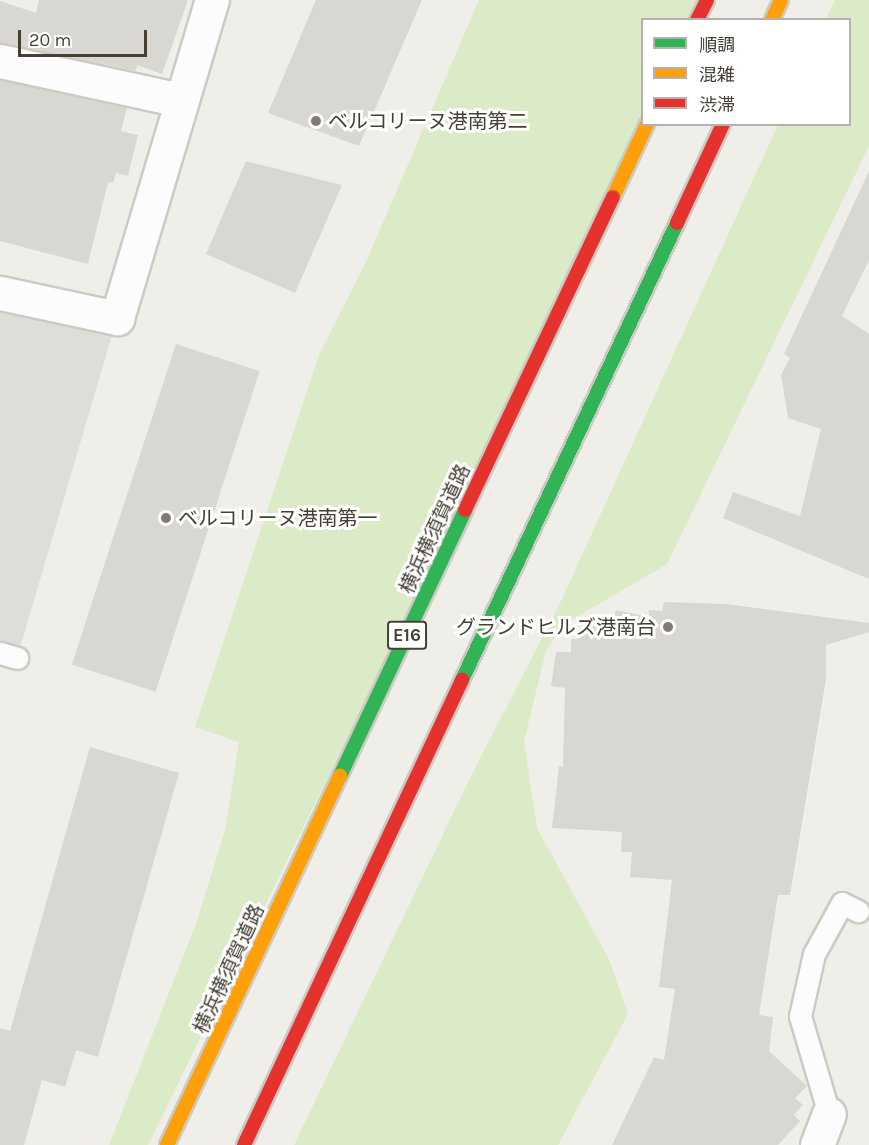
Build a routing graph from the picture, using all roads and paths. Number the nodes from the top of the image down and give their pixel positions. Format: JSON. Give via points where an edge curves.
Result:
{"nodes":[{"id":1,"x":212,"y":0,"type":"edge"},
{"id":2,"x":706,"y":0,"type":"edge"},
{"id":3,"x":781,"y":0,"type":"edge"},
{"id":4,"x":698,"y":18,"type":"edge"},
{"id":5,"x":773,"y":18,"type":"edge"},
{"id":6,"x":0,"y":61,"type":"edge"},
{"id":7,"x":180,"y":100,"type":"junction"},
{"id":8,"x":646,"y":126,"type":"edge"},
{"id":9,"x":722,"y":126,"type":"edge"},
{"id":10,"x":0,"y":293,"type":"edge"},
{"id":11,"x":858,"y":911,"type":"dead end"},
{"id":12,"x":829,"y":1114,"type":"joint"},
{"id":13,"x":167,"y":1145,"type":"edge"},
{"id":14,"x":244,"y":1145,"type":"edge"},
{"id":15,"x":817,"y":1145,"type":"edge"}],
"edges":[{"from":1,"to":7,"type":"street"},
{"from":2,"to":4,"type":"highway"},
{"from":3,"to":5,"type":"highway"},
{"from":6,"to":7,"type":"street"},
{"from":7,"to":10,"type":"street","via":[[117,318]]},
{"from":8,"to":13,"type":"highway","name":"横浜横須賀道路","number":"E16"},
{"from":9,"to":14,"type":"highway"},
{"from":11,"to":12,"type":"lane","via":[[842,903],[814,954],[801,1016]]},
{"from":12,"to":15,"type":"street"}]}
